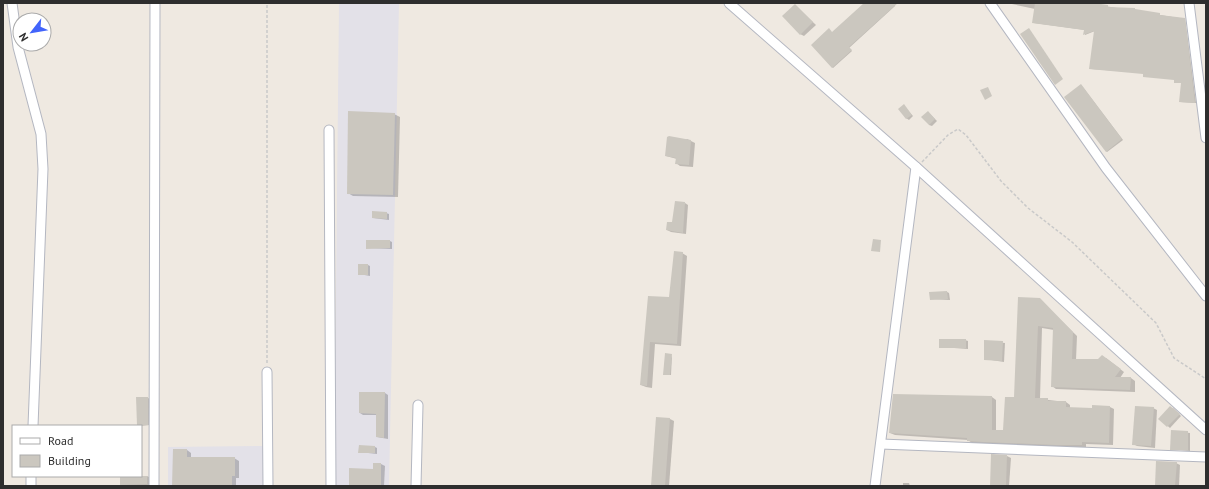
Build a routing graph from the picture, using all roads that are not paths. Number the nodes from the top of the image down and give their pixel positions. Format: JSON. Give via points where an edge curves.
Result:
{"nodes":[{"id":1,"x":12,"y":3,"type":"edge"},
{"id":2,"x":155,"y":3,"type":"edge"},
{"id":3,"x":728,"y":3,"type":"edge"},
{"id":4,"x":990,"y":3,"type":"edge"},
{"id":5,"x":1189,"y":3,"type":"edge"},
{"id":6,"x":329,"y":130,"type":"dead end"},
{"id":7,"x":1206,"y":135,"type":"edge"},
{"id":8,"x":916,"y":167,"type":"junction"},
{"id":9,"x":1206,"y":296,"type":"edge"},
{"id":10,"x":267,"y":372,"type":"road end"},
{"id":11,"x":418,"y":405,"type":"dead end"},
{"id":12,"x":33,"y":425,"type":"edge"},
{"id":13,"x":1206,"y":430,"type":"edge"},
{"id":14,"x":881,"y":444,"type":"junction"},
{"id":15,"x":1206,"y":457,"type":"edge"},
{"id":16,"x":154,"y":486,"type":"edge"},
{"id":17,"x":268,"y":486,"type":"edge"},
{"id":18,"x":331,"y":486,"type":"edge"},
{"id":19,"x":416,"y":486,"type":"edge"},
{"id":20,"x":876,"y":486,"type":"edge"}],
"edges":[{"from":1,"to":12,"type":"street","via":[[18,47],[41,134],[43,169]]},
{"from":2,"to":16,"type":"street"},
{"from":3,"to":8,"type":"street"},
{"from":4,"to":9,"type":"street","via":[[1106,168]]},
{"from":5,"to":7,"type":"street"},
{"from":6,"to":18,"type":"street"},
{"from":8,"to":13,"type":"street"},
{"from":8,"to":14,"type":"street"},
{"from":10,"to":17,"type":"street"},
{"from":11,"to":19,"type":"street"},
{"from":14,"to":15,"type":"street"},
{"from":14,"to":20,"type":"street"}]}
